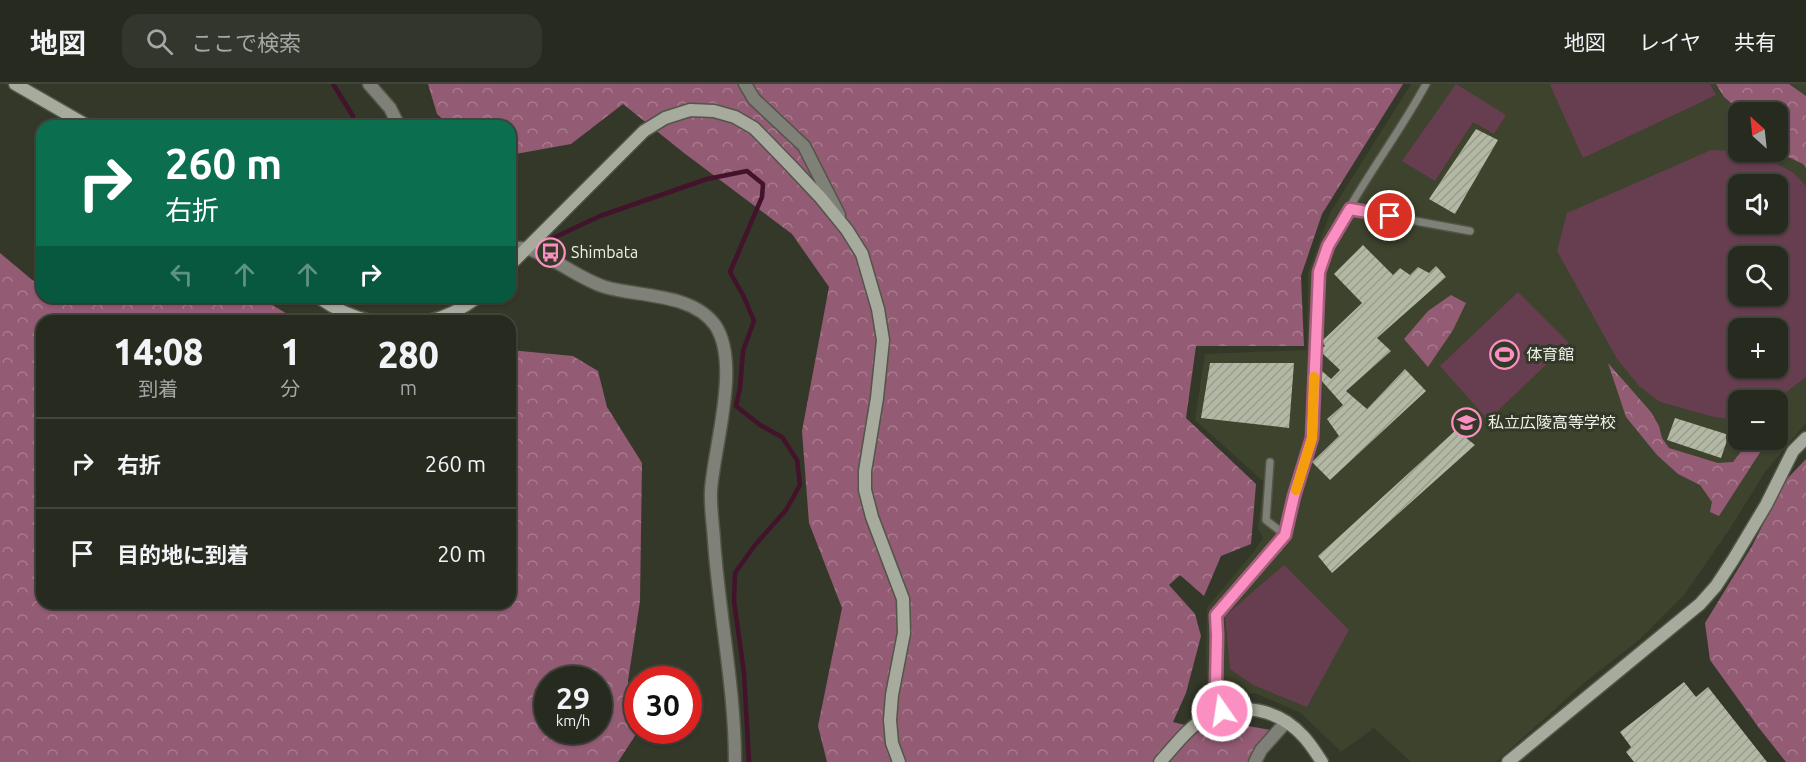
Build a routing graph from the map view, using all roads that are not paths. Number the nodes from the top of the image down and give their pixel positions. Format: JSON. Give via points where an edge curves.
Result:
{"nodes":[{"id":1,"x":15,"y":84,"type":"edge"},
{"id":2,"x":369,"y":84,"type":"edge"},
{"id":3,"x":746,"y":84,"type":"edge"},
{"id":4,"x":1426,"y":84,"type":"edge"},
{"id":5,"x":78,"y":120,"type":"edge"},
{"id":6,"x":396,"y":120,"type":"edge"},
{"id":7,"x":1350,"y":209,"type":"junction"},
{"id":8,"x":847,"y":230,"type":"junction"},
{"id":9,"x":1470,"y":231,"type":"dead end"},
{"id":10,"x":526,"y":248,"type":"junction"},
{"id":11,"x":516,"y":249,"type":"edge"},
{"id":12,"x":516,"y":259,"type":"edge"},
{"id":13,"x":326,"y":303,"type":"edge"},
{"id":14,"x":470,"y":303,"type":"edge"},
{"id":15,"x":349,"y":315,"type":"edge"},
{"id":16,"x":448,"y":315,"type":"edge"},
{"id":17,"x":1806,"y":438,"type":"edge"},
{"id":18,"x":1270,"y":462,"type":"dead end"},
{"id":19,"x":1285,"y":535,"type":"junction"},
{"id":20,"x":1276,"y":546,"type":"joint"},
{"id":21,"x":1222,"y":711,"type":"junction"},
{"id":22,"x":1286,"y":722,"type":"junction"},
{"id":23,"x":735,"y":762,"type":"edge"},
{"id":24,"x":899,"y":762,"type":"edge"},
{"id":25,"x":1160,"y":762,"type":"edge"},
{"id":26,"x":1255,"y":762,"type":"edge"},
{"id":27,"x":1322,"y":762,"type":"edge"},
{"id":28,"x":1508,"y":762,"type":"edge"}],
"edges":[{"from":1,"to":5,"type":"street"},
{"from":2,"to":6,"type":"street"},
{"from":3,"to":8,"type":"street","via":[[754,99],[804,146]]},
{"from":4,"to":7,"type":"lane"},
{"from":7,"to":9,"type":"lane"},
{"from":7,"to":19,"type":"lane","via":[[1328,246],[1319,272],[1312,438]]},
{"from":8,"to":10,"type":"street","via":[[754,128],[714,111],[690,110],[665,117],[644,131]]},
{"from":8,"to":24,"type":"street","via":[[872,283],[883,340],[865,471],[872,517],[903,599],[904,633],[890,720]]},
{"from":10,"to":11,"type":"street"},
{"from":10,"to":12,"type":"street"},
{"from":10,"to":23,"type":"street","via":[[604,287],[672,300],[698,310],[714,324],[724,344],[722,417],[711,492],[735,728]]},
{"from":13,"to":15,"type":"street"},
{"from":14,"to":16,"type":"street"},
{"from":17,"to":28,"type":"street","via":[[1793,451],[1733,560],[1700,604]]},
{"from":18,"to":19,"type":"lane","via":[[1266,520]]},
{"from":19,"to":20,"type":"lane"},
{"from":20,"to":21,"type":"street","via":[[1216,615],[1216,685]]},
{"from":21,"to":22,"type":"street","via":[[1246,707]]},
{"from":21,"to":25,"type":"street","via":[[1186,733]]},
{"from":22,"to":26,"type":"street"},
{"from":22,"to":27,"type":"street","via":[[1303,735]]}]}
